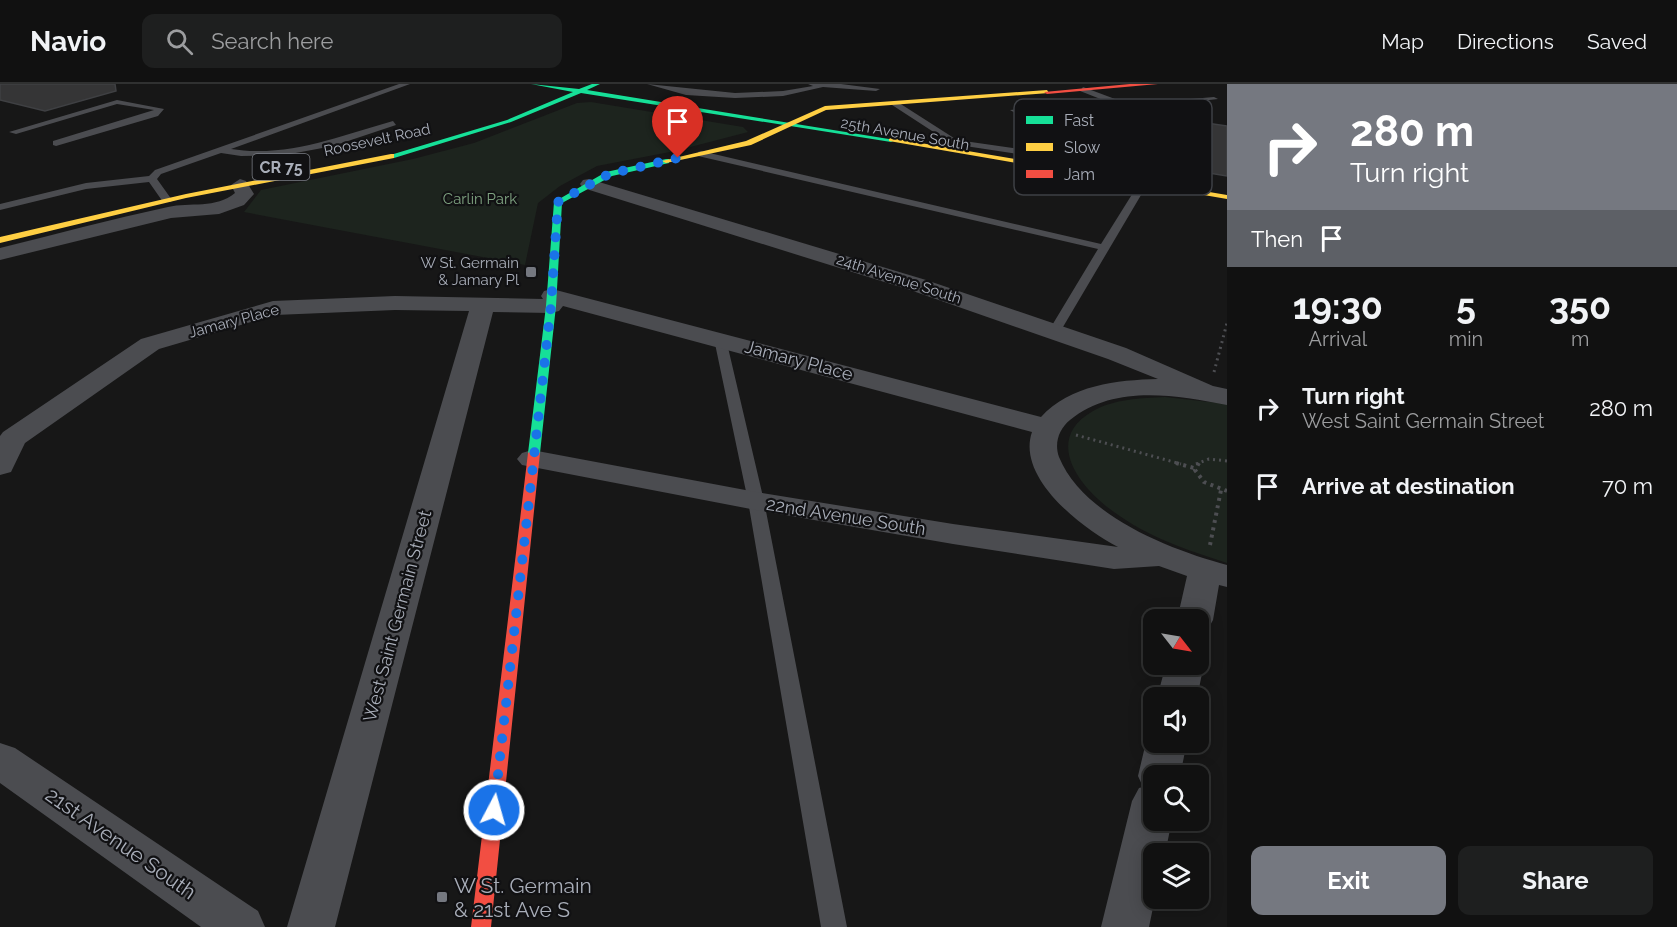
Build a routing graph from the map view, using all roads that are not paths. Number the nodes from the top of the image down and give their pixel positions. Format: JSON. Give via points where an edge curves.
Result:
{"nodes":[{"id":1,"x":406,"y":84,"type":"edge"},
{"id":2,"x":534,"y":84,"type":"edge"},
{"id":3,"x":597,"y":84,"type":"edge"},
{"id":4,"x":651,"y":84,"type":"edge"},
{"id":5,"x":1155,"y":84,"type":"edge"},
{"id":6,"x":816,"y":85,"type":"edge"},
{"id":7,"x":560,"y":86,"type":"edge"},
{"id":8,"x":1079,"y":86,"type":"edge"},
{"id":9,"x":876,"y":89,"type":"dead end"},
{"id":10,"x":579,"y":92,"type":"junction"},
{"id":11,"x":1109,"y":99,"type":"edge"},
{"id":12,"x":893,"y":103,"type":"junction"},
{"id":13,"x":393,"y":123,"type":"dead end"},
{"id":14,"x":783,"y":126,"type":"junction"},
{"id":15,"x":13,"y":132,"type":"dead end"},
{"id":16,"x":56,"y":143,"type":"dead end"},
{"id":17,"x":954,"y":145,"type":"junction"},
{"id":18,"x":219,"y":150,"type":"junction"},
{"id":19,"x":701,"y":154,"type":"junction"},
{"id":20,"x":1014,"y":158,"type":"edge"},
{"id":21,"x":1014,"y":161,"type":"edge"},
{"id":22,"x":589,"y":183,"type":"junction"},
{"id":23,"x":240,"y":185,"type":"junction"},
{"id":24,"x":160,"y":190,"type":"junction"},
{"id":25,"x":1212,"y":194,"type":"edge"},
{"id":26,"x":1136,"y":195,"type":"edge"},
{"id":27,"x":1166,"y":195,"type":"edge"},
{"id":28,"x":1227,"y":197,"type":"edge"},
{"id":29,"x":1227,"y":206,"type":"edge"},
{"id":30,"x":0,"y":207,"type":"edge"},
{"id":31,"x":77,"y":207,"type":"dead end"},
{"id":32,"x":0,"y":240,"type":"edge"},
{"id":33,"x":1102,"y":248,"type":"junction"},
{"id":34,"x":0,"y":254,"type":"edge"},
{"id":35,"x":552,"y":301,"type":"junction"},
{"id":36,"x":483,"y":304,"type":"junction"},
{"id":37,"x":1054,"y":332,"type":"junction"},
{"id":38,"x":720,"y":339,"type":"junction"},
{"id":39,"x":1215,"y":388,"type":"edge"},
{"id":40,"x":1046,"y":427,"type":"junction"},
{"id":41,"x":532,"y":459,"type":"junction"},
{"id":42,"x":0,"y":466,"type":"edge"},
{"id":43,"x":756,"y":501,"type":"junction"},
{"id":44,"x":1162,"y":555,"type":"junction"},
{"id":45,"x":1216,"y":574,"type":"edge"},
{"id":46,"x":1200,"y":609,"type":"edge"},
{"id":47,"x":0,"y":760,"type":"edge"},
{"id":48,"x":1147,"y":831,"type":"edge"},
{"id":49,"x":242,"y":927,"type":"edge"},
{"id":50,"x":311,"y":927,"type":"edge"},
{"id":51,"x":481,"y":927,"type":"edge"},
{"id":52,"x":834,"y":927,"type":"edge"},
{"id":53,"x":1125,"y":927,"type":"edge"}],
"edges":[{"from":1,"to":18,"type":"lane"},
{"from":2,"to":7,"type":"street","name":"25th Avenue South"},
{"from":3,"to":10,"type":"street","number":"CR 75"},
{"from":4,"to":6,"type":"lane","via":[[743,96],[781,94]]},
{"from":5,"to":8,"type":"street"},
{"from":6,"to":9,"type":"lane"},
{"from":7,"to":10,"type":"street","name":"25th Avenue South"},
{"from":7,"to":24,"type":"street","name":"Roosevelt Road","number":"CR 75","via":[[432,134]]},
{"from":8,"to":11,"type":"lane"},
{"from":8,"to":12,"type":"street"},
{"from":10,"to":14,"type":"street","name":"25th Avenue South","via":[[592,98]]},
{"from":10,"to":23,"type":"street","name":"Roosevelt Road","number":"CR 75","via":[[456,139],[397,155]]},
{"from":12,"to":14,"type":"street","via":[[825,108],[799,115]]},
{"from":12,"to":17,"type":"lane"},
{"from":13,"to":18,"type":"lane","via":[[341,143],[250,155]]},
{"from":14,"to":17,"type":"street","name":"25th Avenue South"},
{"from":14,"to":19,"type":"street","via":[[748,143]]},
{"from":14,"to":21,"type":"street","name":"25th Avenue South"},
{"from":15,"to":16,"type":"lane","via":[[122,102],[160,110]]},
{"from":17,"to":20,"type":"street","name":"25th Avenue South"},
{"from":18,"to":24,"type":"lane","via":[[162,171]]},
{"from":19,"to":22,"type":"street","via":[[633,168]]},
{"from":19,"to":33,"type":"lane"},
{"from":22,"to":35,"type":"street","via":[[558,202]]},
{"from":22,"to":37,"type":"street","name":"24th Avenue South","via":[[834,257]]},
{"from":23,"to":24,"type":"street","name":"Roosevelt Road","number":"CR 75"},
{"from":23,"to":34,"type":"street","via":[[245,194],[212,210],[171,212]]},
{"from":24,"to":30,"type":"lane","via":[[86,186]]},
{"from":24,"to":31,"type":"street","name":"Roosevelt Road","number":"CR 75"},
{"from":24,"to":32,"type":"street","name":"Roosevelt Road","number":"CR 75"},
{"from":25,"to":28,"type":"street","name":"25th Avenue South"},
{"from":26,"to":33,"type":"lane"},
{"from":27,"to":29,"type":"street","name":"25th Avenue South"},
{"from":33,"to":37,"type":"lane"},
{"from":35,"to":36,"type":"street","name":"Jamary Place"},
{"from":35,"to":38,"type":"street","name":"Jamary Place"},
{"from":35,"to":41,"type":"street"},
{"from":36,"to":42,"type":"street","name":"Jamary Place","via":[[273,308],[150,344],[13,438]]},
{"from":36,"to":50,"type":"street","name":"West Saint Germain Street"},
{"from":37,"to":39,"type":"street","name":"24th Avenue South"},
{"from":38,"to":40,"type":"street","name":"Jamary Place"},
{"from":38,"to":43,"type":"lane"},
{"from":39,"to":40,"type":"street","via":[[1149,387],[1102,392],[1067,406]]},
{"from":40,"to":44,"type":"street","via":[[1044,456],[1062,489],[1103,524]]},
{"from":41,"to":43,"type":"street","name":"22nd Avenue South"},
{"from":41,"to":51,"type":"street"},
{"from":43,"to":44,"type":"street","name":"22nd Avenue South","via":[[1114,558]]},
{"from":43,"to":52,"type":"lane"},
{"from":44,"to":45,"type":"street"},
{"from":45,"to":46,"type":"street"},
{"from":47,"to":49,"type":"street","name":"21st Avenue South"},
{"from":48,"to":53,"type":"street"}]}
